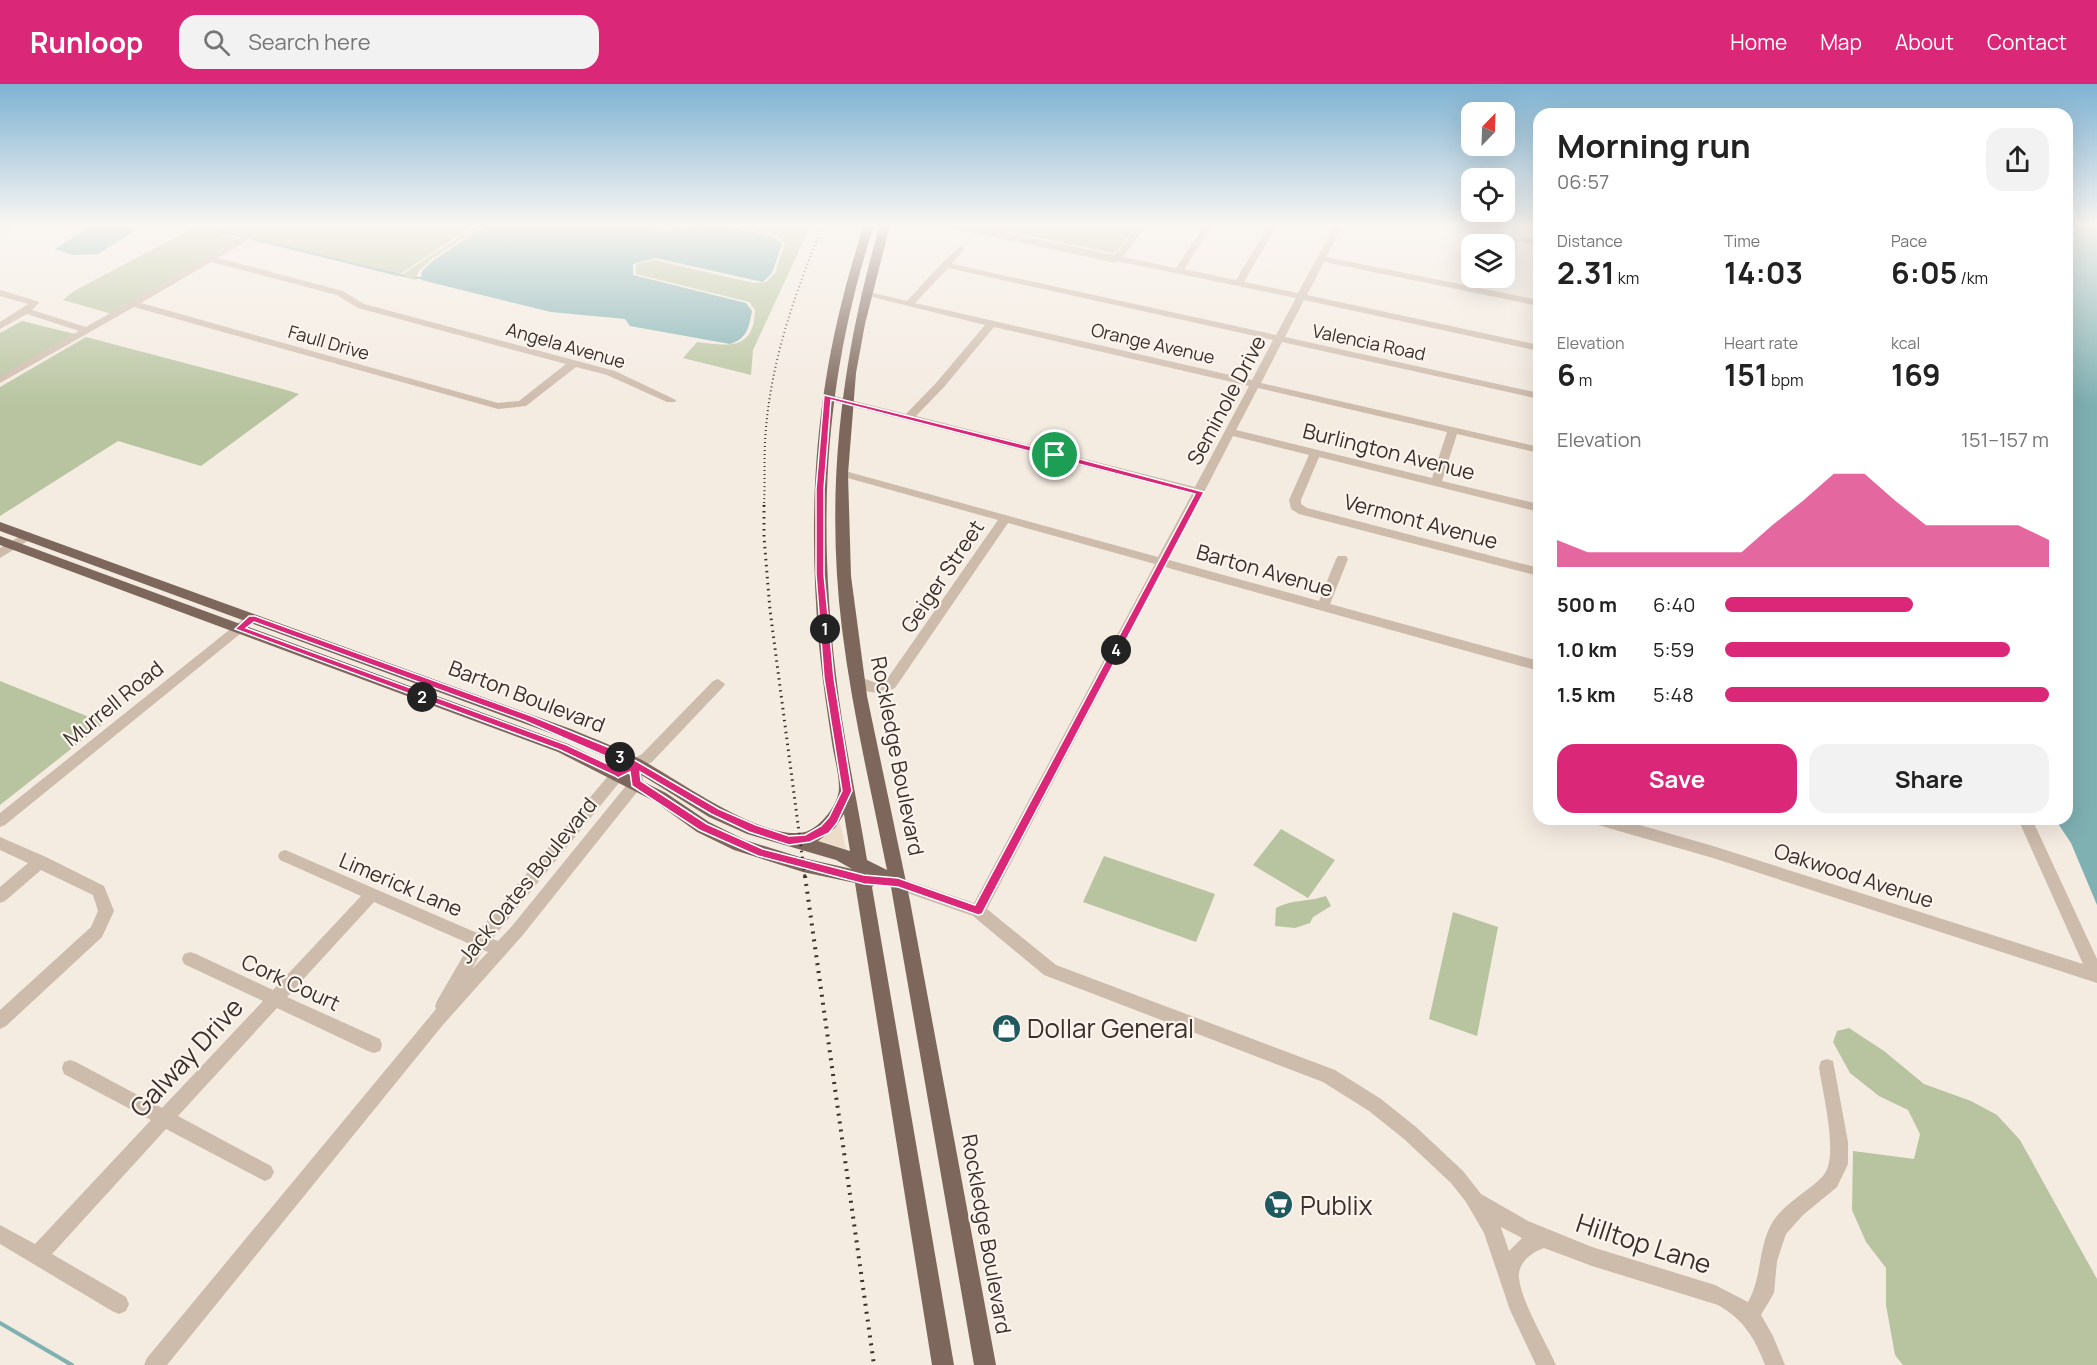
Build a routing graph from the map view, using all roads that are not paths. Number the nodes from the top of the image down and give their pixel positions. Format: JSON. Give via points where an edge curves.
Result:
{"nodes":[{"id":1,"x":166,"y":285,"type":"edge"},
{"id":2,"x":309,"y":285,"type":"edge"},
{"id":3,"x":850,"y":285,"type":"edge"},
{"id":4,"x":855,"y":285,"type":"edge"},
{"id":5,"x":868,"y":285,"type":"edge"},
{"id":6,"x":927,"y":285,"type":"edge"},
{"id":7,"x":1035,"y":285,"type":"edge"},
{"id":8,"x":1242,"y":285,"type":"edge"},
{"id":9,"x":1308,"y":285,"type":"edge"},
{"id":10,"x":1449,"y":285,"type":"edge"},
{"id":11,"x":848,"y":290,"type":"junction"},
{"id":12,"x":0,"y":293,"type":"edge"},
{"id":13,"x":1301,"y":297,"type":"junction"},
{"id":14,"x":863,"y":302,"type":"junction"},
{"id":15,"x":1533,"y":302,"type":"edge"},
{"id":16,"x":134,"y":304,"type":"junction"},
{"id":17,"x":909,"y":304,"type":"junction"},
{"id":18,"x":27,"y":311,"type":"junction"},
{"id":19,"x":993,"y":323,"type":"junction"},
{"id":20,"x":0,"y":326,"type":"edge"},
{"id":21,"x":87,"y":330,"type":"junction"},
{"id":22,"x":1280,"y":339,"type":"junction"},
{"id":23,"x":1533,"y":347,"type":"edge"},
{"id":24,"x":574,"y":363,"type":"junction"},
{"id":25,"x":0,"y":380,"type":"edge"},
{"id":26,"x":1256,"y":384,"type":"junction"},
{"id":27,"x":1533,"y":395,"type":"edge"},
{"id":28,"x":827,"y":397,"type":"junction"},
{"id":29,"x":670,"y":400,"type":"dead end"},
{"id":30,"x":846,"y":402,"type":"junction"},
{"id":31,"x":909,"y":417,"type":"junction"},
{"id":32,"x":1454,"y":430,"type":"junction"},
{"id":33,"x":1230,"y":432,"type":"junction"},
{"id":34,"x":1533,"y":449,"type":"edge"},
{"id":35,"x":1315,"y":454,"type":"junction"},
{"id":36,"x":841,"y":473,"type":"junction"},
{"id":37,"x":1436,"y":483,"type":"junction"},
{"id":38,"x":1200,"y":492,"type":"junction"},
{"id":39,"x":1533,"y":507,"type":"edge"},
{"id":40,"x":1005,"y":518,"type":"junction"},
{"id":41,"x":0,"y":526,"type":"edge"},
{"id":42,"x":27,"y":536,"type":"junction"},
{"id":43,"x":7,"y":543,"type":"edge"},
{"id":44,"x":0,"y":554,"type":"edge"},
{"id":45,"x":1342,"y":559,"type":"dead end"},
{"id":46,"x":1162,"y":561,"type":"junction"},
{"id":47,"x":1533,"y":570,"type":"edge"},
{"id":48,"x":820,"y":574,"type":"junction"},
{"id":49,"x":104,"y":580,"type":"junction"},
{"id":50,"x":158,"y":584,"type":"junction"},
{"id":51,"x":846,"y":600,"type":"junction"},
{"id":52,"x":1323,"y":606,"type":"junction"},
{"id":53,"x":252,"y":618,"type":"junction"},
{"id":54,"x":239,"y":629,"type":"junction"},
{"id":55,"x":1533,"y":664,"type":"edge"},
{"id":56,"x":426,"y":681,"type":"junction"},
{"id":57,"x":857,"y":681,"type":"junction"},
{"id":58,"x":718,"y":684,"type":"dead end"},
{"id":59,"x":413,"y":694,"type":"junction"},
{"id":60,"x":528,"y":719,"type":"junction"},
{"id":61,"x":517,"y":731,"type":"junction"},
{"id":62,"x":635,"y":764,"type":"junction"},
{"id":63,"x":618,"y":774,"type":"junction"},
{"id":64,"x":636,"y":783,"type":"junction"},
{"id":65,"x":847,"y":791,"type":"junction"},
{"id":66,"x":0,"y":822,"type":"edge"},
{"id":67,"x":1619,"y":825,"type":"edge"},
{"id":68,"x":2028,"y":825,"type":"edge"},
{"id":69,"x":789,"y":841,"type":"junction"},
{"id":70,"x":0,"y":843,"type":"edge"},
{"id":71,"x":285,"y":856,"type":"dead end"},
{"id":72,"x":41,"y":861,"type":"junction"},
{"id":73,"x":863,"y":872,"type":"junction"},
{"id":74,"x":898,"y":883,"type":"junction"},
{"id":75,"x":372,"y":894,"type":"junction"},
{"id":76,"x":0,"y":896,"type":"edge"},
{"id":77,"x":978,"y":911,"type":"junction"},
{"id":78,"x":480,"y":941,"type":"junction"},
{"id":79,"x":501,"y":950,"type":"junction"},
{"id":80,"x":190,"y":959,"type":"dead end"},
{"id":81,"x":2097,"y":975,"type":"edge"},
{"id":82,"x":275,"y":998,"type":"junction"},
{"id":83,"x":0,"y":1021,"type":"edge"},
{"id":84,"x":436,"y":1021,"type":"junction"},
{"id":85,"x":374,"y":1045,"type":"dead end"},
{"id":86,"x":1827,"y":1067,"type":"dead end"},
{"id":87,"x":69,"y":1068,"type":"dead end"},
{"id":88,"x":164,"y":1118,"type":"junction"},
{"id":89,"x":265,"y":1172,"type":"dead end"},
{"id":90,"x":1472,"y":1196,"type":"junction"},
{"id":91,"x":0,"y":1234,"type":"edge"},
{"id":92,"x":1543,"y":1239,"type":"junction"},
{"id":93,"x":37,"y":1256,"type":"junction"},
{"id":94,"x":1509,"y":1277,"type":"junction"},
{"id":95,"x":119,"y":1304,"type":"dead end"},
{"id":96,"x":1749,"y":1317,"type":"junction"},
{"id":97,"x":154,"y":1365,"type":"edge"},
{"id":98,"x":944,"y":1365,"type":"edge"},
{"id":99,"x":985,"y":1365,"type":"edge"},
{"id":100,"x":1546,"y":1365,"type":"edge"},
{"id":101,"x":1775,"y":1365,"type":"edge"}],
"edges":[{"from":1,"to":16,"type":"street"},
{"from":2,"to":24,"type":"street","name":"Angela Avenue","via":[[340,293],[361,306]]},
{"from":3,"to":11,"type":"main road"},
{"from":4,"to":14,"type":"main road"},
{"from":5,"to":14,"type":"main road","name":"Rockledge Boulevard"},
{"from":6,"to":17,"type":"street"},
{"from":7,"to":22,"type":"street","name":"Valencia Road"},
{"from":8,"to":13,"type":"street"},
{"from":9,"to":13,"type":"street","name":"Seminole Drive"},
{"from":10,"to":15,"type":"street"},
{"from":11,"to":14,"type":"main road"},
{"from":11,"to":28,"type":"main road"},
{"from":12,"to":18,"type":"street","via":[[34,303]]},
{"from":13,"to":22,"type":"street","name":"Seminole Drive"},
{"from":13,"to":23,"type":"street"},
{"from":14,"to":17,"type":"street","name":"Orange Avenue"},
{"from":14,"to":30,"type":"main road","name":"Rockledge Boulevard"},
{"from":16,"to":21,"type":"street"},
{"from":16,"to":24,"type":"street","name":"Faull Drive","via":[[498,406],[516,406],[527,401]]},
{"from":17,"to":19,"type":"street","name":"Orange Avenue"},
{"from":18,"to":20,"type":"street"},
{"from":18,"to":21,"type":"street"},
{"from":19,"to":26,"type":"street","name":"Orange Avenue"},
{"from":19,"to":31,"type":"street"},
{"from":21,"to":25,"type":"street"},
{"from":22,"to":26,"type":"street","name":"Seminole Drive"},
{"from":22,"to":27,"type":"street","name":"Valencia Road"},
{"from":24,"to":29,"type":"street","name":"Angela Avenue","via":[[620,376]]},
{"from":26,"to":32,"type":"street","name":"Orange Avenue"},
{"from":26,"to":33,"type":"street","name":"Seminole Drive"},
{"from":28,"to":30,"type":"street"},
{"from":28,"to":48,"type":"main road","via":[[820,489]]},
{"from":30,"to":31,"type":"street"},
{"from":30,"to":36,"type":"main road","name":"Rockledge Boulevard"},
{"from":31,"to":38,"type":"street"},
{"from":32,"to":34,"type":"street","name":"Orange Avenue"},
{"from":32,"to":37,"type":"street"},
{"from":33,"to":35,"type":"street","name":"Burlington Avenue"},
{"from":33,"to":38,"type":"street","name":"Seminole Drive"},
{"from":35,"to":37,"type":"street","name":"Burlington Avenue"},
{"from":35,"to":47,"type":"street","name":"Vermont Avenue","via":[[1295,500],[1295,506],[1303,511]]},
{"from":36,"to":40,"type":"street","name":"Barton Avenue"},
{"from":36,"to":51,"type":"main road","name":"Rockledge Boulevard"},
{"from":37,"to":39,"type":"street","name":"Burlington Avenue"},
{"from":38,"to":46,"type":"street","name":"Seminole Drive"},
{"from":40,"to":46,"type":"street","name":"Barton Avenue"},
{"from":40,"to":57,"type":"street","name":"Geiger Street","via":[[890,685],[872,688]]},
{"from":41,"to":42,"type":"main road","name":"Barton Boulevard"},
{"from":42,"to":43,"type":"street"},
{"from":42,"to":50,"type":"main road","name":"Barton Boulevard"},
{"from":43,"to":44,"type":"street"},
{"from":43,"to":49,"type":"main road","name":"Barton Boulevard"},
{"from":45,"to":52,"type":"street"},
{"from":46,"to":52,"type":"street","name":"Barton Avenue"},
{"from":46,"to":77,"type":"street","name":"Seminole Drive"},
{"from":48,"to":51,"type":"main road"},
{"from":48,"to":65,"type":"main road","via":[[829,678]]},
{"from":49,"to":50,"type":"main road","via":[[120,575]]},
{"from":49,"to":54,"type":"main road","name":"Barton Boulevard"},
{"from":50,"to":53,"type":"main road","name":"Barton Boulevard"},
{"from":51,"to":57,"type":"main road","name":"Rockledge Boulevard"},
{"from":52,"to":55,"type":"street","name":"Barton Avenue"},
{"from":53,"to":54,"type":"street","name":"Murrell Road"},
{"from":53,"to":56,"type":"main road","name":"Barton Boulevard"},
{"from":54,"to":59,"type":"main road","name":"Barton Boulevard"},
{"from":54,"to":66,"type":"street","name":"Murrell Road"},
{"from":56,"to":59,"type":"main road"},
{"from":56,"to":60,"type":"main road","name":"Barton Boulevard"},
{"from":57,"to":74,"type":"main road","name":"Rockledge Boulevard"},
{"from":58,"to":62,"type":"street","name":"Jack Oates Boulevard","via":[[647,758]]},
{"from":59,"to":61,"type":"main road","name":"Barton Boulevard"},
{"from":60,"to":61,"type":"main road"},
{"from":60,"to":62,"type":"main road","name":"Barton Boulevard"},
{"from":61,"to":63,"type":"main road","name":"Barton Boulevard"},
{"from":62,"to":63,"type":"street","name":"Jack Oates Boulevard"},
{"from":62,"to":64,"type":"street"},
{"from":62,"to":69,"type":"main road","name":"Barton Boulevard","via":[[715,812]]},
{"from":63,"to":64,"type":"main road","name":"Barton Boulevard"},
{"from":63,"to":78,"type":"street","name":"Jack Oates Boulevard"},
{"from":64,"to":73,"type":"main road","name":"Barton Boulevard","via":[[703,827],[740,845],[770,855]]},
{"from":64,"to":79,"type":"street","name":"Jack Oates Boulevard"},
{"from":65,"to":69,"type":"main road","via":[[825,830],[807,839]]},
{"from":65,"to":73,"type":"main road"},
{"from":67,"to":81,"type":"street","name":"Oakwood Avenue"},
{"from":68,"to":81,"type":"street"},
{"from":69,"to":73,"type":"main road","name":"Barton Boulevard","via":[[840,854]]},
{"from":70,"to":72,"type":"street"},
{"from":71,"to":75,"type":"street","name":"Limerick Lane"},
{"from":72,"to":76,"type":"street"},
{"from":72,"to":83,"type":"street","via":[[99,891],[106,910],[97,932]]},
{"from":73,"to":74,"type":"main road","name":"Barton Boulevard"},
{"from":73,"to":98,"type":"main road"},
{"from":74,"to":77,"type":"street"},
{"from":74,"to":99,"type":"main road","name":"Rockledge Boulevard"},
{"from":75,"to":78,"type":"street","name":"Limerick Lane"},
{"from":75,"to":82,"type":"street","name":"Galway Drive"},
{"from":77,"to":90,"type":"street","via":[[1050,970],[1329,1076],[1375,1105],[1440,1161]]},
{"from":78,"to":79,"type":"street","name":"Limerick Lane"},
{"from":78,"to":84,"type":"street","name":"Jack Oates Boulevard"},
{"from":79,"to":84,"type":"street","name":"Jack Oates Boulevard"},
{"from":80,"to":82,"type":"street","name":"Cork Court"},
{"from":82,"to":85,"type":"street","name":"Cork Court"},
{"from":82,"to":88,"type":"street","name":"Galway Drive"},
{"from":84,"to":97,"type":"street","name":"Jack Oates Boulevard"},
{"from":86,"to":96,"type":"street","via":[[1839,1164],[1831,1180],[1779,1228],[1768,1261],[1764,1293]]},
{"from":87,"to":88,"type":"street"},
{"from":88,"to":89,"type":"street"},
{"from":88,"to":93,"type":"street","name":"Galway Drive"},
{"from":90,"to":92,"type":"street","name":"Hilltop Lane","via":[[1493,1213]]},
{"from":90,"to":94,"type":"street","via":[[1492,1228]]},
{"from":91,"to":93,"type":"street"},
{"from":92,"to":94,"type":"street","via":[[1521,1249],[1510,1265]]},
{"from":92,"to":96,"type":"street","name":"Hilltop Lane","via":[[1708,1293],[1742,1309]]},
{"from":93,"to":95,"type":"street"},
{"from":94,"to":100,"type":"street"},
{"from":96,"to":101,"type":"street","name":"Hilltop Lane","via":[[1757,1325]]}]}
